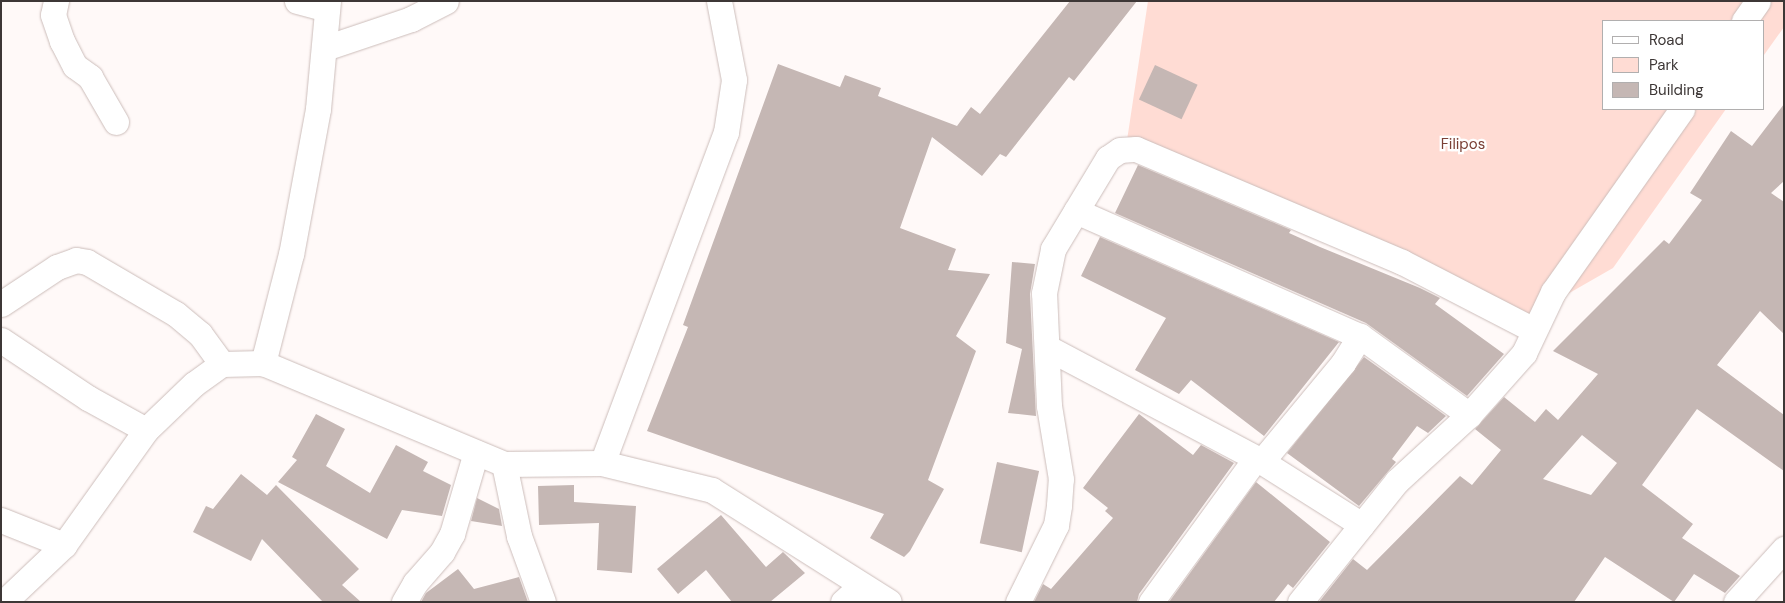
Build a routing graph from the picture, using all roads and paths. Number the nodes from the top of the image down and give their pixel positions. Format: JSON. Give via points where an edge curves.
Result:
{"nodes":[{"id":1,"x":56,"y":1,"type":"edge"},
{"id":2,"x":297,"y":1,"type":"edge"},
{"id":3,"x":446,"y":1,"type":"edge"},
{"id":4,"x":719,"y":1,"type":"edge"},
{"id":5,"x":1758,"y":1,"type":"edge"},
{"id":6,"x":328,"y":5,"type":"edge"},
{"id":7,"x":1745,"y":20,"type":"edge"},
{"id":8,"x":325,"y":48,"type":"junction"},
{"id":9,"x":1681,"y":110,"type":"edge"},
{"id":10,"x":116,"y":122,"type":"dead end"},
{"id":11,"x":1076,"y":211,"type":"junction"},
{"id":12,"x":1,"y":304,"type":"edge"},
{"id":13,"x":1534,"y":330,"type":"junction"},
{"id":14,"x":1360,"y":336,"type":"junction"},
{"id":15,"x":1,"y":340,"type":"edge"},
{"id":16,"x":1048,"y":348,"type":"junction"},
{"id":17,"x":263,"y":363,"type":"junction"},
{"id":18,"x":222,"y":364,"type":"junction"},
{"id":19,"x":1469,"y":415,"type":"junction"},
{"id":20,"x":146,"y":430,"type":"junction"},
{"id":21,"x":476,"y":452,"type":"junction"},
{"id":22,"x":1259,"y":459,"type":"junction"},
{"id":23,"x":504,"y":464,"type":"junction"},
{"id":24,"x":602,"y":464,"type":"junction"},
{"id":25,"x":1,"y":520,"type":"edge"},
{"id":26,"x":1362,"y":525,"type":"junction"},
{"id":27,"x":64,"y":545,"type":"junction"},
{"id":28,"x":1784,"y":549,"type":"edge"},
{"id":29,"x":862,"y":585,"type":"junction"},
{"id":30,"x":4,"y":602,"type":"edge"},
{"id":31,"x":404,"y":602,"type":"edge"},
{"id":32,"x":544,"y":602,"type":"edge"},
{"id":33,"x":843,"y":602,"type":"edge"},
{"id":34,"x":889,"y":602,"type":"edge"},
{"id":35,"x":1018,"y":602,"type":"edge"},
{"id":36,"x":1151,"y":602,"type":"edge"},
{"id":37,"x":1300,"y":602,"type":"edge"},
{"id":38,"x":1736,"y":602,"type":"edge"}],
"edges":[{"from":1,"to":10,"type":"street","via":[[53,16],[62,41],[75,66],[90,77]]},
{"from":2,"to":6,"type":"street"},
{"from":3,"to":8,"type":"street","via":[[411,19]]},
{"from":4,"to":24,"type":"street","via":[[734,80],[726,132]]},
{"from":5,"to":7,"type":"street"},
{"from":6,"to":8,"type":"street"},
{"from":8,"to":17,"type":"street","via":[[318,109],[290,254]]},
{"from":9,"to":13,"type":"street","via":[[1553,292]]},
{"from":11,"to":13,"type":"street","via":[[1108,158],[1120,150],[1136,148],[1402,262]]},
{"from":11,"to":14,"type":"street"},
{"from":11,"to":16,"type":"street","via":[[1053,249],[1044,294]]},
{"from":12,"to":18,"type":"street","via":[[57,267],[76,260],[87,262],[176,314],[200,334]]},
{"from":13,"to":19,"type":"street","via":[[1524,353]]},
{"from":14,"to":19,"type":"street"},
{"from":14,"to":22,"type":"street","via":[[1343,363]]},
{"from":15,"to":20,"type":"street","via":[[88,398]]},
{"from":16,"to":22,"type":"street"},
{"from":16,"to":35,"type":"street","via":[[1049,406],[1061,479],[1059,505],[1056,525]]},
{"from":17,"to":18,"type":"street"},
{"from":17,"to":21,"type":"street"},
{"from":18,"to":20,"type":"street","via":[[194,384]]},
{"from":19,"to":26,"type":"street","via":[[1397,482]]},
{"from":20,"to":27,"type":"street"},
{"from":21,"to":23,"type":"street"},
{"from":21,"to":31,"type":"street","via":[[452,534]]},
{"from":22,"to":26,"type":"street"},
{"from":22,"to":36,"type":"street"},
{"from":23,"to":24,"type":"street"},
{"from":23,"to":32,"type":"street","via":[[519,536]]},
{"from":24,"to":29,"type":"street","via":[[712,490]]},
{"from":25,"to":27,"type":"street"},
{"from":26,"to":37,"type":"street"},
{"from":27,"to":30,"type":"street"},
{"from":28,"to":38,"type":"street"},
{"from":29,"to":33,"type":"street"},
{"from":29,"to":34,"type":"street"}]}
